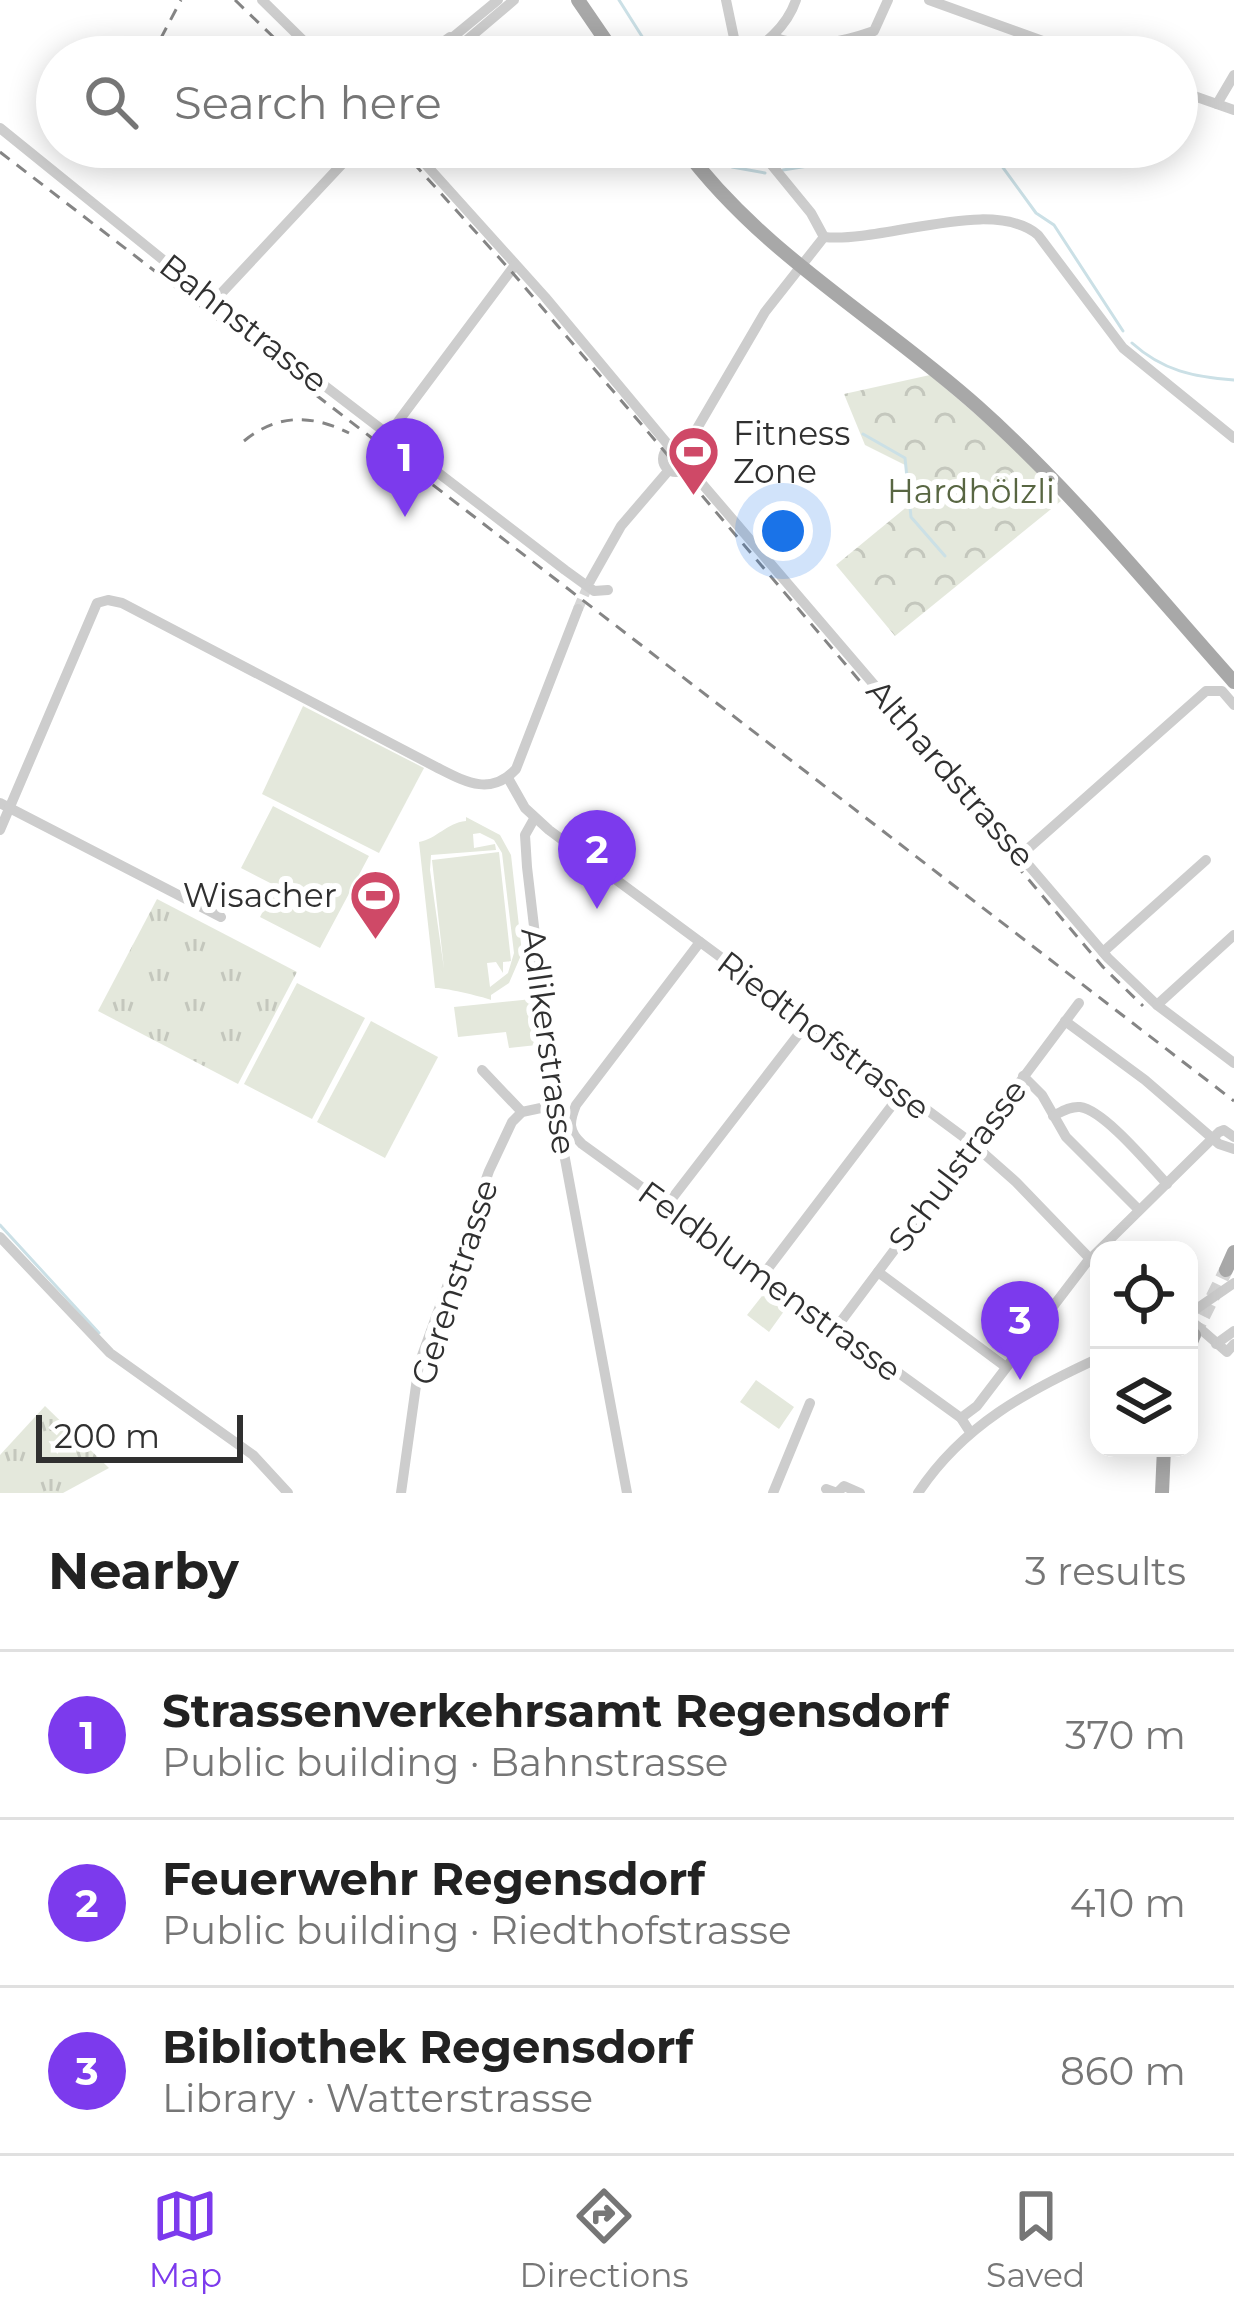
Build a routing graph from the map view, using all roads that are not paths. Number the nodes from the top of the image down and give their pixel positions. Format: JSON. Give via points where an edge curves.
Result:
{"nodes":[{"id":1,"x":262,"y":0,"type":"edge"},
{"id":2,"x":498,"y":0,"type":"edge"},
{"id":3,"x":514,"y":0,"type":"edge"},
{"id":4,"x":578,"y":0,"type":"edge"},
{"id":5,"x":726,"y":0,"type":"edge"},
{"id":6,"x":796,"y":0,"type":"edge"},
{"id":7,"x":888,"y":0,"type":"edge"},
{"id":8,"x":929,"y":0,"type":"edge"},
{"id":9,"x":299,"y":36,"type":"edge"},
{"id":10,"x":466,"y":36,"type":"edge"},
{"id":11,"x":469,"y":36,"type":"edge"},
{"id":12,"x":603,"y":36,"type":"edge"},
{"id":13,"x":734,"y":36,"type":"edge"},
{"id":14,"x":773,"y":36,"type":"edge"},
{"id":15,"x":858,"y":36,"type":"edge"},
{"id":16,"x":1029,"y":36,"type":"edge"},
{"id":17,"x":1234,"y":75,"type":"edge"},
{"id":18,"x":1198,"y":98,"type":"edge"},
{"id":19,"x":1217,"y":104,"type":"junction"},
{"id":20,"x":1234,"y":110,"type":"edge"},
{"id":21,"x":0,"y":128,"type":"edge"},
{"id":22,"x":36,"y":157,"type":"edge"},
{"id":23,"x":49,"y":168,"type":"edge"},
{"id":24,"x":338,"y":168,"type":"edge"},
{"id":25,"x":429,"y":168,"type":"edge"},
{"id":26,"x":701,"y":168,"type":"edge"},
{"id":27,"x":774,"y":168,"type":"edge"},
{"id":28,"x":824,"y":237,"type":"junction"},
{"id":29,"x":515,"y":265,"type":"junction"},
{"id":30,"x":800,"y":269,"type":"junction"},
{"id":31,"x":214,"y":301,"type":"junction"},
{"id":32,"x":388,"y":435,"type":"junction"},
{"id":33,"x":1234,"y":438,"type":"edge"},
{"id":34,"x":670,"y":446,"type":"junction"},
{"id":35,"x":685,"y":448,"type":"junction"},
{"id":36,"x":686,"y":465,"type":"junction"},
{"id":37,"x":669,"y":470,"type":"junction"},
{"id":38,"x":590,"y":581,"type":"tunnel mouth"},
{"id":39,"x":608,"y":590,"type":"dead end"},
{"id":40,"x":578,"y":609,"type":"tunnel mouth"},
{"id":41,"x":1234,"y":682,"type":"edge"},
{"id":42,"x":1234,"y":705,"type":"edge"},
{"id":43,"x":508,"y":778,"type":"junction"},
{"id":44,"x":5,"y":806,"type":"edge"},
{"id":45,"x":534,"y":819,"type":"junction"},
{"id":46,"x":0,"y":830,"type":"edge"},
{"id":47,"x":1022,"y":854,"type":"junction"},
{"id":48,"x":1206,"y":860,"type":"dead end"},
{"id":49,"x":221,"y":917,"type":"dead end"},
{"id":50,"x":1234,"y":935,"type":"edge"},
{"id":51,"x":700,"y":942,"type":"junction"},
{"id":52,"x":1103,"y":952,"type":"junction"},
{"id":53,"x":1079,"y":1003,"type":"dead end"},
{"id":54,"x":1157,"y":1005,"type":"junction"},
{"id":55,"x":1066,"y":1021,"type":"junction"},
{"id":56,"x":808,"y":1022,"type":"junction"},
{"id":57,"x":1234,"y":1063,"type":"edge"},
{"id":58,"x":482,"y":1070,"type":"dead end"},
{"id":59,"x":1023,"y":1076,"type":"junction"},
{"id":60,"x":903,"y":1091,"type":"junction"},
{"id":61,"x":555,"y":1106,"type":"junction"},
{"id":62,"x":522,"y":1112,"type":"junction"},
{"id":63,"x":1053,"y":1116,"type":"junction"},
{"id":64,"x":1234,"y":1137,"type":"edge"},
{"id":65,"x":1216,"y":1138,"type":"junction"},
{"id":66,"x":974,"y":1144,"type":"junction"},
{"id":67,"x":1234,"y":1149,"type":"edge"},
{"id":68,"x":1167,"y":1184,"type":"junction"},
{"id":69,"x":667,"y":1205,"type":"junction"},
{"id":70,"x":1139,"y":1210,"type":"junction"},
{"id":71,"x":0,"y":1237,"type":"edge"},
{"id":72,"x":1113,"y":1241,"type":"edge"},
{"id":73,"x":1234,"y":1252,"type":"edge"},
{"id":74,"x":1090,"y":1259,"type":"edge"},
{"id":75,"x":1090,"y":1268,"type":"edge"},
{"id":76,"x":878,"y":1272,"type":"junction"},
{"id":77,"x":764,"y":1275,"type":"junction"},
{"id":78,"x":1230,"y":1277,"type":"edge"},
{"id":79,"x":1198,"y":1319,"type":"edge"},
{"id":80,"x":836,"y":1328,"type":"junction"},
{"id":81,"x":1234,"y":1331,"type":"edge"},
{"id":82,"x":1198,"y":1334,"type":"edge"},
{"id":83,"x":1216,"y":1344,"type":"junction"},
{"id":84,"x":1234,"y":1344,"type":"edge"},
{"id":85,"x":1090,"y":1363,"type":"edge"},
{"id":86,"x":1006,"y":1367,"type":"junction"},
{"id":87,"x":987,"y":1392,"type":"junction"},
{"id":88,"x":810,"y":1403,"type":"dead end"},
{"id":89,"x":999,"y":1409,"type":"junction"},
{"id":90,"x":961,"y":1418,"type":"junction"},
{"id":91,"x":970,"y":1432,"type":"junction"},
{"id":92,"x":1164,"y":1457,"type":"edge"},
{"id":93,"x":826,"y":1489,"type":"dead end"},
{"id":94,"x":288,"y":1493,"type":"edge"},
{"id":95,"x":401,"y":1493,"type":"edge"},
{"id":96,"x":627,"y":1493,"type":"edge"},
{"id":97,"x":773,"y":1493,"type":"edge"},
{"id":98,"x":860,"y":1493,"type":"edge"},
{"id":99,"x":919,"y":1493,"type":"edge"},
{"id":100,"x":1162,"y":1493,"type":"edge"}],
"edges":[{"from":1,"to":9,"type":"street"},
{"from":2,"to":10,"type":"street"},
{"from":3,"to":11,"type":"street"},
{"from":4,"to":12,"type":"main road"},
{"from":5,"to":13,"type":"street"},
{"from":6,"to":14,"type":"street"},
{"from":7,"to":15,"type":"street","via":[[878,27]]},
{"from":8,"to":16,"type":"street"},
{"from":17,"to":19,"type":"street"},
{"from":18,"to":19,"type":"street"},
{"from":19,"to":20,"type":"street"},
{"from":21,"to":22,"type":"street","name":"Bahnstrasse"},
{"from":23,"to":31,"type":"street","name":"Bahnstrasse"},
{"from":24,"to":31,"type":"street"},
{"from":25,"to":29,"type":"street"},
{"from":26,"to":30,"type":"main road"},
{"from":27,"to":28,"type":"street"},
{"from":28,"to":30,"type":"street"},
{"from":28,"to":33,"type":"street","via":[[995,218],[1022,224],[1123,349]]},
{"from":29,"to":32,"type":"street"},
{"from":29,"to":34,"type":"street"},
{"from":30,"to":35,"type":"street","via":[[765,312]]},
{"from":30,"to":41,"type":"main road","via":[[1000,427]]},
{"from":31,"to":32,"type":"street","name":"Bahnstrasse"},
{"from":32,"to":39,"type":"street","name":"Bahnstrasse","via":[[588,587]]},
{"from":34,"to":35,"type":"street"},
{"from":34,"to":37,"type":"street"},
{"from":35,"to":36,"type":"street"},
{"from":36,"to":37,"type":"street"},
{"from":36,"to":47,"type":"street","name":"Althardstrasse"},
{"from":37,"to":38,"type":"street","via":[[621,526]]},
{"from":40,"to":43,"type":"street"},
{"from":42,"to":47,"type":"street","via":[[1222,691],[1206,691]]},
{"from":43,"to":44,"type":"street","via":[[490,786],[464,781],[122,603],[103,601],[91,609]]},
{"from":43,"to":45,"type":"street"},
{"from":44,"to":46,"type":"street"},
{"from":44,"to":49,"type":"street"},
{"from":45,"to":51,"type":"street","name":"Riedthofstrasse"},
{"from":45,"to":61,"type":"street","name":"Adlikerstrasse","via":[[526,851]]},
{"from":47,"to":52,"type":"street","name":"Althardstrasse"},
{"from":48,"to":52,"type":"street"},
{"from":50,"to":54,"type":"street"},
{"from":51,"to":56,"type":"street","name":"Riedthofstrasse"},
{"from":51,"to":69,"type":"street","name":"Feldblumenstrasse","via":[[570,1119],[582,1144]]},
{"from":52,"to":54,"type":"street","name":"Althardstrasse"},
{"from":53,"to":55,"type":"street","name":"Schulstrasse"},
{"from":54,"to":57,"type":"street","name":"Althardstrasse"},
{"from":55,"to":59,"type":"street","name":"Schulstrasse"},
{"from":55,"to":65,"type":"street"},
{"from":56,"to":60,"type":"street","name":"Riedthofstrasse"},
{"from":56,"to":69,"type":"street"},
{"from":58,"to":62,"type":"street"},
{"from":59,"to":63,"type":"street"},
{"from":59,"to":66,"type":"street","name":"Schulstrasse"},
{"from":60,"to":66,"type":"street","name":"Riedthofstrasse"},
{"from":60,"to":77,"type":"street"},
{"from":61,"to":62,"type":"street"},
{"from":61,"to":96,"type":"street","name":"Adlikerstrasse"},
{"from":62,"to":95,"type":"street","name":"Gerenstrasse","via":[[490,1171],[419,1364]]},
{"from":63,"to":68,"type":"street","via":[[1089,1110]]},
{"from":63,"to":70,"type":"street"},
{"from":64,"to":65,"type":"street","via":[[1224,1130]]},
{"from":65,"to":67,"type":"street"},
{"from":65,"to":68,"type":"street"},
{"from":66,"to":74,"type":"street","name":"Riedthofstrasse"},
{"from":66,"to":76,"type":"street","name":"Schulstrasse"},
{"from":68,"to":70,"type":"street"},
{"from":69,"to":77,"type":"street","name":"Feldblumenstrasse"},
{"from":70,"to":72,"type":"street"},
{"from":71,"to":94,"type":"street","via":[[110,1353],[253,1456]]},
{"from":73,"to":78,"type":"main road"},
{"from":75,"to":86,"type":"street"},
{"from":76,"to":80,"type":"street","name":"Schulstrasse"},
{"from":76,"to":86,"type":"street"},
{"from":77,"to":80,"type":"street","name":"Feldblumenstrasse"},
{"from":78,"to":79,"type":"street"},
{"from":80,"to":90,"type":"street","name":"Feldblumenstrasse"},
{"from":81,"to":83,"type":"street"},
{"from":82,"to":83,"type":"street"},
{"from":83,"to":84,"type":"street","via":[[1227,1352]]},
{"from":85,"to":89,"type":"street"},
{"from":86,"to":87,"type":"street"},
{"from":87,"to":89,"type":"street"},
{"from":87,"to":90,"type":"street"},
{"from":88,"to":97,"type":"street"},
{"from":89,"to":91,"type":"street"},
{"from":90,"to":91,"type":"street","name":"Feldblumenstrasse"},
{"from":91,"to":99,"type":"street"},
{"from":92,"to":100,"type":"main road"},
{"from":93,"to":98,"type":"street"}]}
